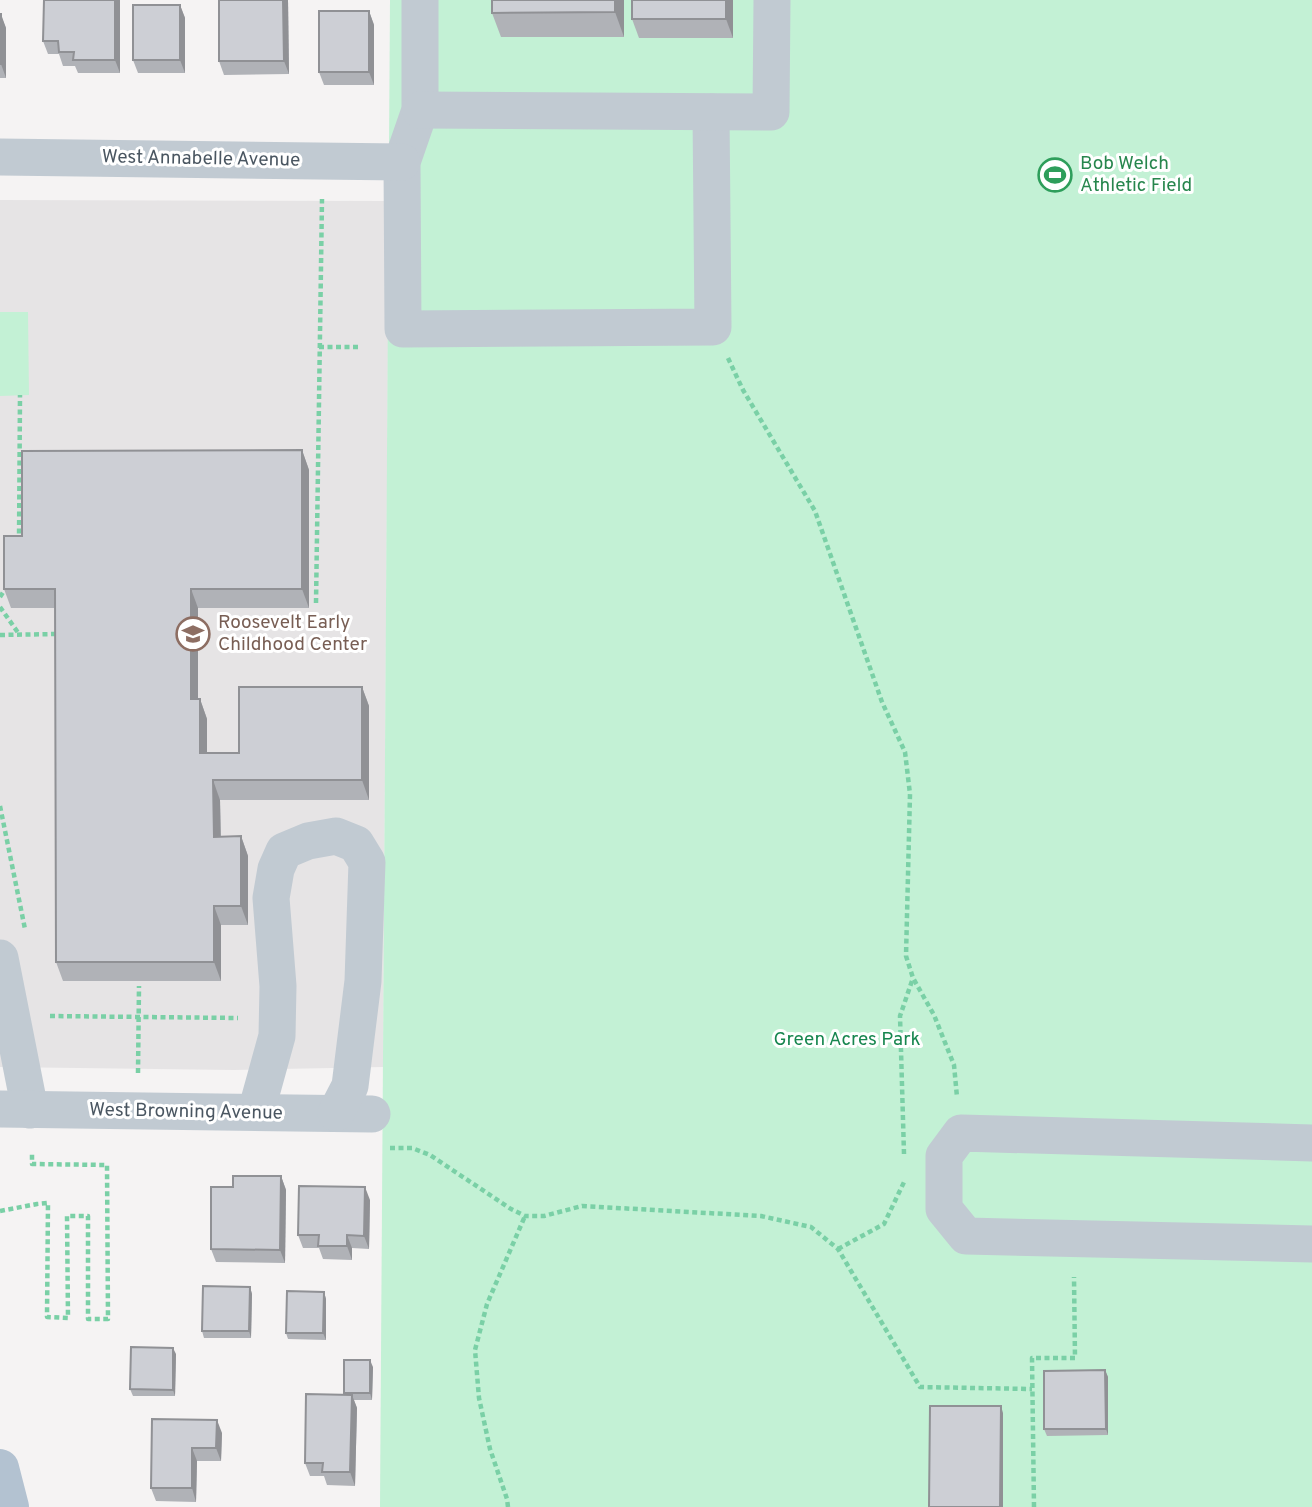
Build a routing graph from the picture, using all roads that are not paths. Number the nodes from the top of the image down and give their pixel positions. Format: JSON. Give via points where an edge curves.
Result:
{"nodes":[{"id":1,"x":420,"y":0,"type":"edge"},
{"id":2,"x":772,"y":0,"type":"edge"},
{"id":3,"x":420,"y":110,"type":"junction"},
{"id":4,"x":711,"y":112,"type":"junction"},
{"id":5,"x":0,"y":157,"type":"edge"},
{"id":6,"x":402,"y":162,"type":"junction"},
{"id":7,"x":13,"y":948,"type":"edge"},
{"id":8,"x":15,"y":1109,"type":"edge"},
{"id":9,"x":256,"y":1112,"type":"junction"},
{"id":10,"x":336,"y":1113,"type":"junction"},
{"id":11,"x":372,"y":1114,"type":"dead end"},
{"id":12,"x":1312,"y":1143,"type":"edge"},
{"id":13,"x":1312,"y":1244,"type":"edge"},
{"id":14,"x":0,"y":1468,"type":"edge"},
{"id":15,"x":10,"y":1507,"type":"edge"}],
"edges":[{"from":1,"to":3,"type":"street"},
{"from":2,"to":4,"type":"street","via":[[771,112]]},
{"from":3,"to":4,"type":"street"},
{"from":3,"to":6,"type":"street"},
{"from":4,"to":6,"type":"street","via":[[713,327],[403,329]]},
{"from":5,"to":6,"type":"street","name":"West Annabelle Avenue"},
{"from":7,"to":8,"type":"street"},
{"from":8,"to":9,"type":"street","name":"West Browning Avenue"},
{"from":9,"to":10,"type":"street","name":"West Browning Avenue"},
{"from":9,"to":10,"type":"street","via":[[277,1036],[271,898],[276,869],[284,851],[336,836],[356,844],[367,862],[362,994],[350,1087]]},
{"from":10,"to":11,"type":"street","name":"West Browning Avenue"},
{"from":12,"to":13,"type":"street","via":[[961,1133],[944,1156],[944,1209],[966,1236]]},
{"from":14,"to":15,"type":"main road"}]}
